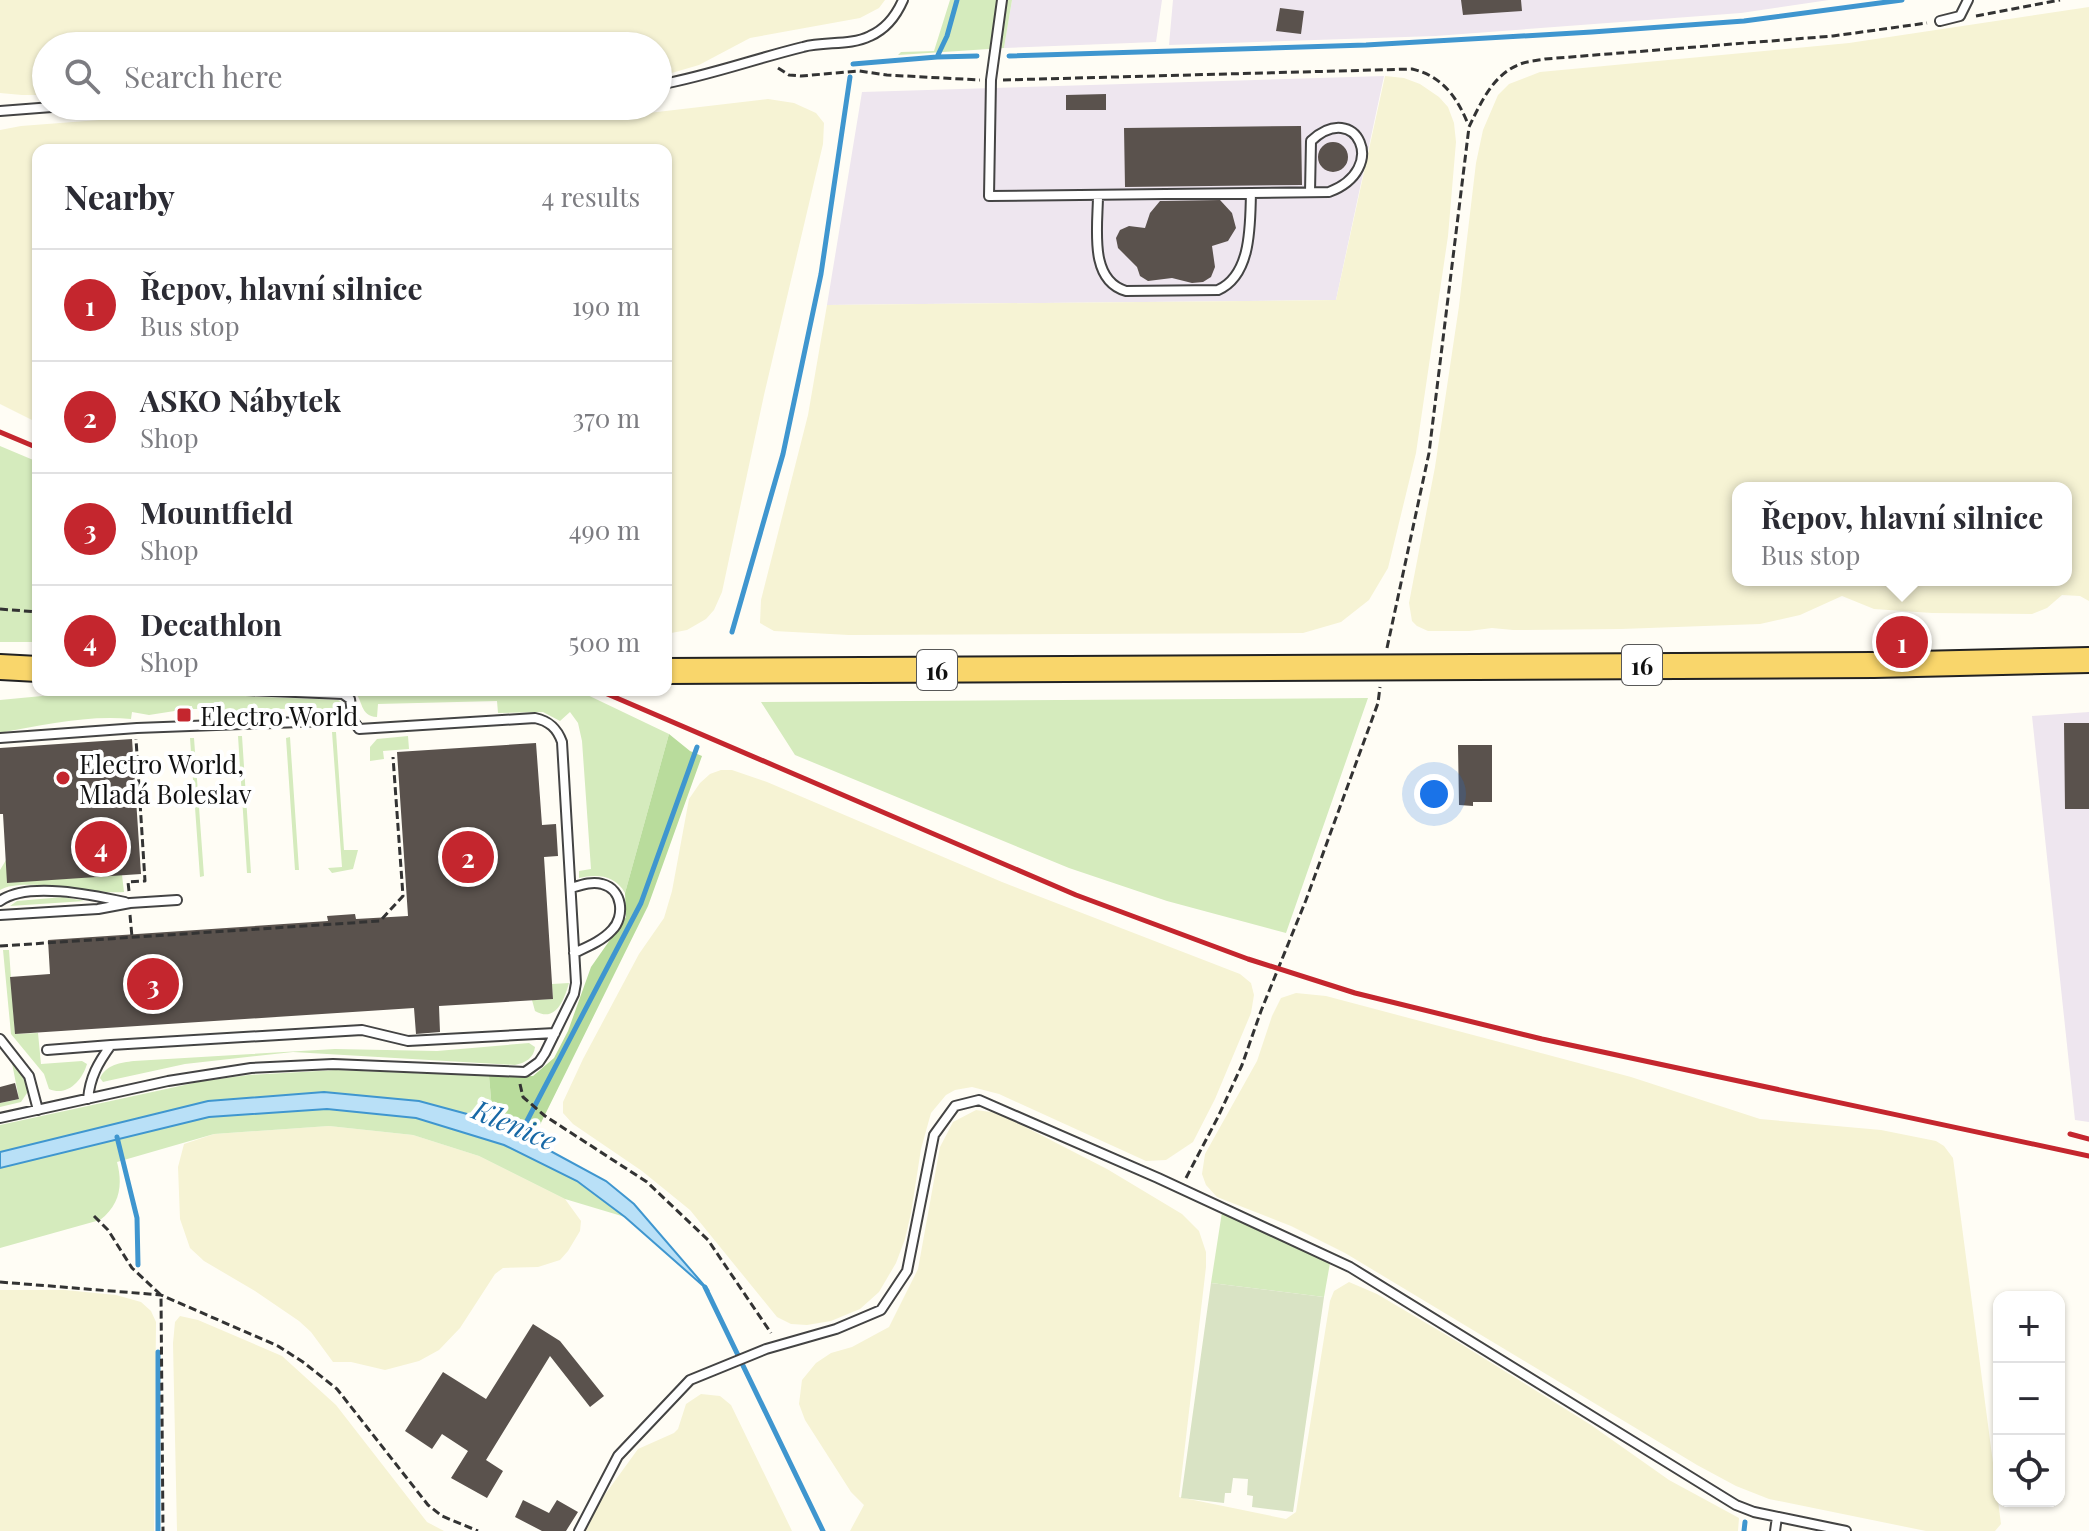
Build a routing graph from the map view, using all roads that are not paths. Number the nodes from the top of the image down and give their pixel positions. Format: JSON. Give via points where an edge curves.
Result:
{"nodes":[{"id":1,"x":903,"y":0,"type":"edge"},
{"id":2,"x":1002,"y":0,"type":"edge"},
{"id":3,"x":1968,"y":0,"type":"edge"},
{"id":4,"x":1940,"y":21,"type":"road end"},
{"id":5,"x":672,"y":82,"type":"edge"},
{"id":6,"x":32,"y":109,"type":"edge"},
{"id":7,"x":0,"y":111,"type":"edge"},
{"id":8,"x":1310,"y":192,"type":"junction"},
{"id":9,"x":1251,"y":193,"type":"junction"},
{"id":10,"x":1098,"y":195,"type":"junction"},
{"id":11,"x":2089,"y":660,"type":"edge"},
{"id":12,"x":32,"y":669,"type":"edge"},
{"id":13,"x":3,"y":670,"type":"edge"},
{"id":14,"x":672,"y":671,"type":"edge"},
{"id":15,"x":346,"y":696,"type":"edge"},
{"id":16,"x":353,"y":720,"type":"junction"},
{"id":17,"x":0,"y":738,"type":"edge"},
{"id":18,"x":571,"y":888,"type":"junction"},
{"id":19,"x":177,"y":900,"type":"dead end"},
{"id":20,"x":0,"y":901,"type":"edge"},
{"id":21,"x":130,"y":903,"type":"junction"},
{"id":22,"x":0,"y":915,"type":"edge"},
{"id":23,"x":574,"y":953,"type":"junction"},
{"id":24,"x":555,"y":1033,"type":"junction"},
{"id":25,"x":0,"y":1039,"type":"edge"},
{"id":26,"x":111,"y":1045,"type":"junction"},
{"id":27,"x":47,"y":1050,"type":"dead end"},
{"id":28,"x":88,"y":1099,"type":"junction"},
{"id":29,"x":38,"y":1110,"type":"junction"},
{"id":30,"x":0,"y":1118,"type":"edge"},
{"id":31,"x":1777,"y":1517,"type":"junction"},
{"id":32,"x":579,"y":1531,"type":"edge"},
{"id":33,"x":1775,"y":1531,"type":"edge"},
{"id":34,"x":1846,"y":1531,"type":"edge"}],
"edges":[{"from":1,"to":5,"type":"lane","via":[[889,23],[870,36],[803,46]]},
{"from":2,"to":10,"type":"lane","via":[[991,80],[989,196]]},
{"from":3,"to":4,"type":"lane","via":[[1960,16]]},
{"from":6,"to":7,"type":"lane"},
{"from":8,"to":8,"type":"lane","via":[[1337,189],[1354,174],[1363,150],[1353,133],[1334,128],[1311,141]]},
{"from":8,"to":9,"type":"lane"},
{"from":9,"to":10,"type":"lane"},
{"from":9,"to":10,"type":"lane","via":[[1240,270],[1225,287],[1203,290],[1126,291],[1108,281],[1099,262]]},
{"from":11,"to":14,"type":"main road","number":"16"},
{"from":12,"to":13,"type":"main road"},
{"from":15,"to":16,"type":"lane"},
{"from":16,"to":17,"type":"lane"},
{"from":16,"to":18,"type":"lane","via":[[359,729],[535,718],[549,722],[562,742]]},
{"from":18,"to":23,"type":"lane"},
{"from":18,"to":23,"type":"lane","via":[[609,886],[620,909],[615,928]]},
{"from":19,"to":21,"type":"lane"},
{"from":20,"to":21,"type":"lane","via":[[17,893],[66,891]]},
{"from":21,"to":22,"type":"lane"},
{"from":23,"to":24,"type":"lane","via":[[574,994]]},
{"from":24,"to":26,"type":"lane","via":[[408,1041],[362,1030]]},
{"from":24,"to":28,"type":"lane","via":[[539,1062],[518,1073],[292,1065],[209,1073]]},
{"from":25,"to":29,"type":"lane","via":[[29,1076]]},
{"from":26,"to":27,"type":"lane"},
{"from":26,"to":28,"type":"lane","via":[[90,1082]]},
{"from":28,"to":29,"type":"lane"},
{"from":29,"to":30,"type":"lane"},
{"from":31,"to":32,"type":"lane","via":[[1736,1505],[1350,1267],[979,1100],[955,1106],[934,1135],[907,1271],[881,1310],[690,1380],[618,1456]]},
{"from":31,"to":33,"type":"lane"},
{"from":31,"to":34,"type":"lane"}]}
